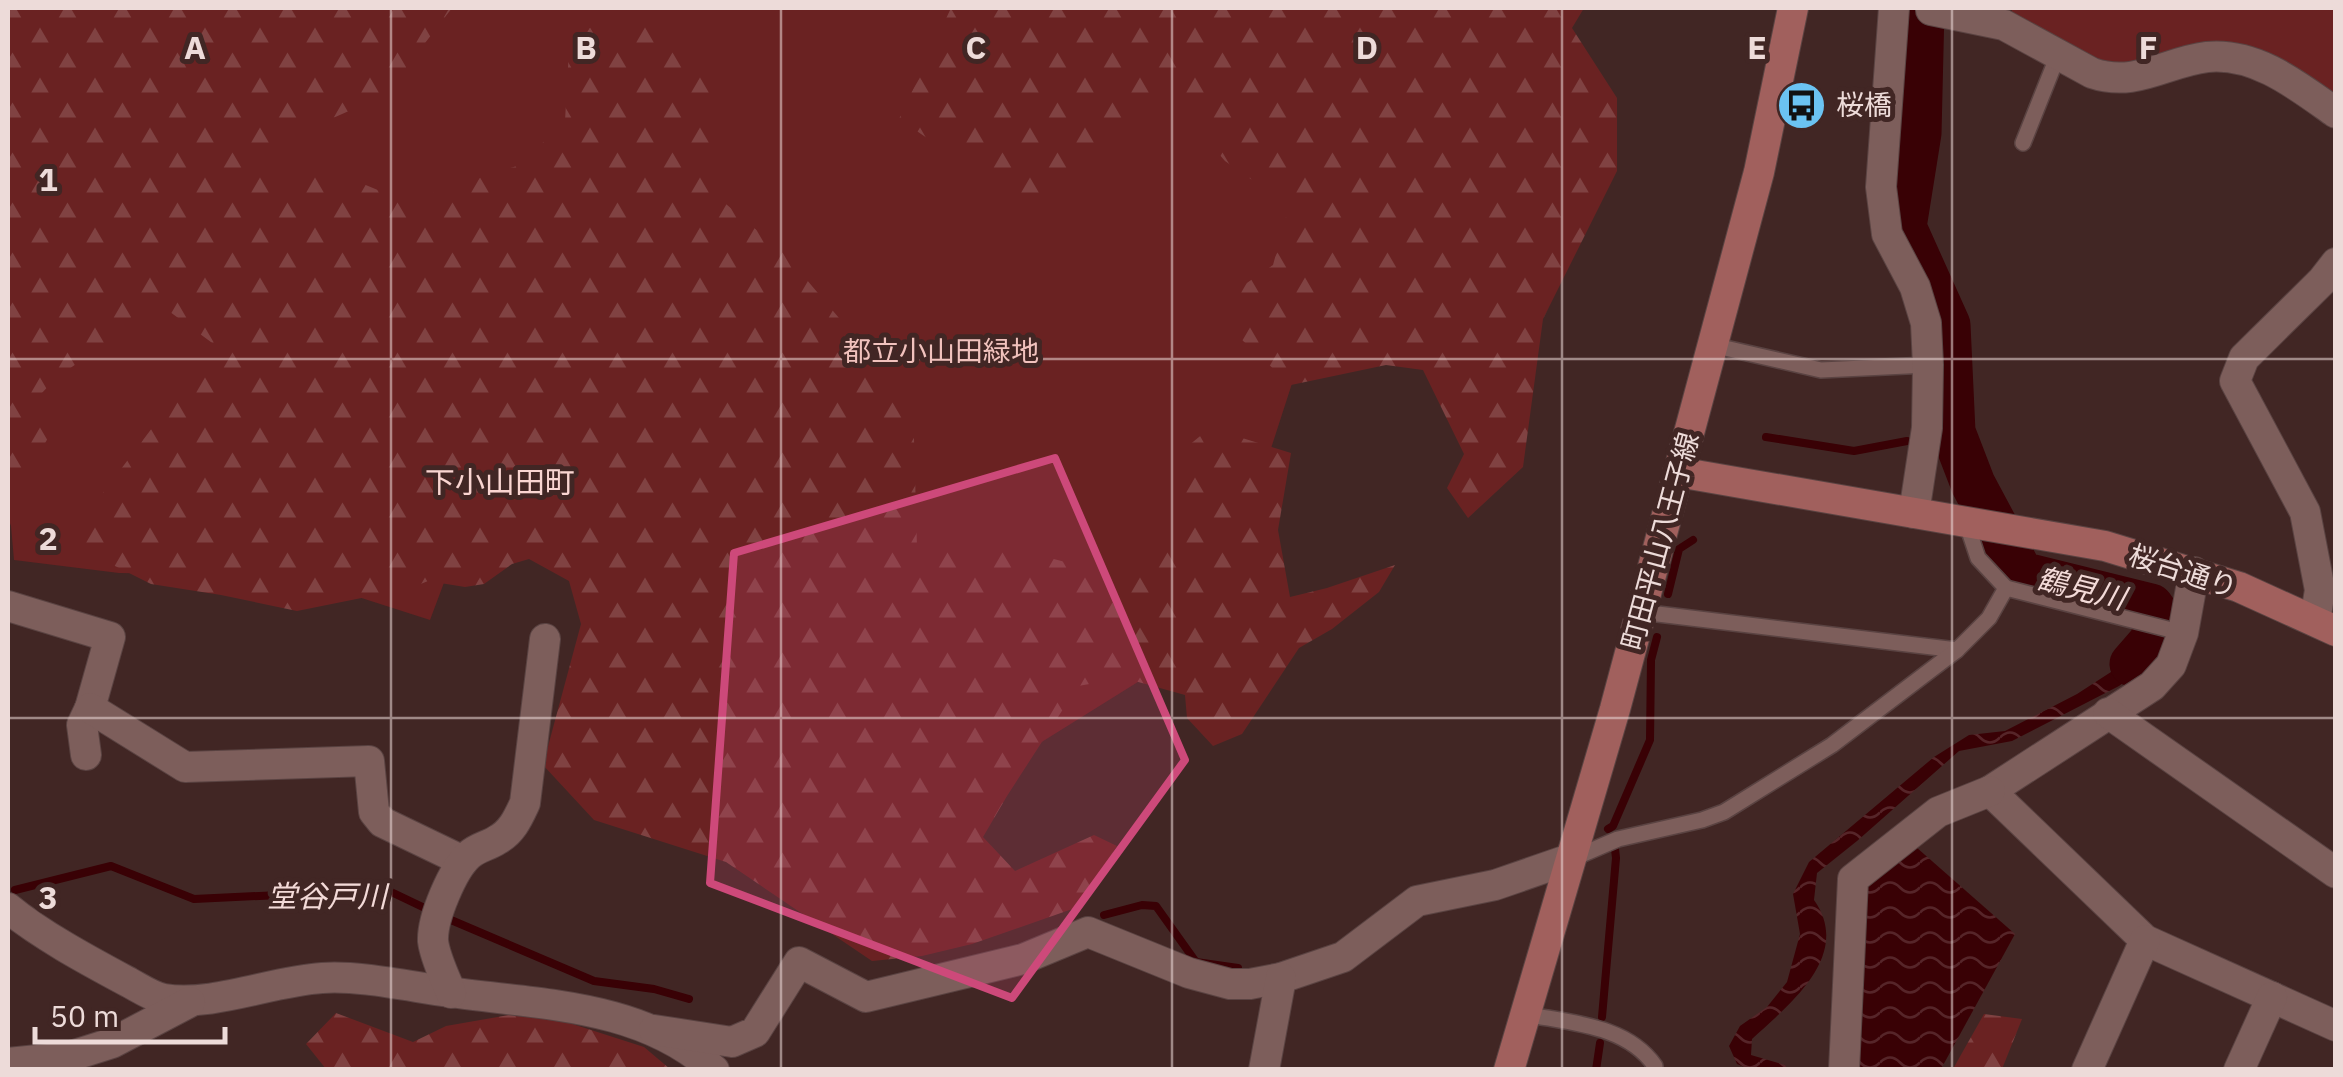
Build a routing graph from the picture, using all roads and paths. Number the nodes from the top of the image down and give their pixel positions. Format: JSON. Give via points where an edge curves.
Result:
{"nodes":[{"id":1,"x":1793,"y":8,"type":"edge"},
{"id":2,"x":1894,"y":8,"type":"edge"},
{"id":3,"x":1924,"y":9,"type":"edge"},
{"id":4,"x":2058,"y":55,"type":"junction"},
{"id":5,"x":2336,"y":112,"type":"edge"},
{"id":6,"x":2023,"y":143,"type":"dead end"},
{"id":7,"x":2336,"y":263,"type":"edge"},
{"id":8,"x":1712,"y":346,"type":"junction"},
{"id":9,"x":1928,"y":365,"type":"junction"},
{"id":10,"x":1678,"y":472,"type":"junction"},
{"id":11,"x":1914,"y":513,"type":"junction"},
{"id":12,"x":1968,"y":522,"type":"junction"},
{"id":13,"x":2194,"y":572,"type":"junction"},
{"id":14,"x":2006,"y":588,"type":"junction"},
{"id":15,"x":8,"y":606,"type":"edge"},
{"id":16,"x":1641,"y":612,"type":"junction"},
{"id":17,"x":2325,"y":626,"type":"edge"},
{"id":18,"x":2176,"y":631,"type":"junction"},
{"id":19,"x":544,"y":639,"type":"dead end"},
{"id":20,"x":1957,"y":650,"type":"junction"},
{"id":21,"x":90,"y":708,"type":"junction"},
{"id":22,"x":2108,"y":713,"type":"junction"},
{"id":23,"x":86,"y":755,"type":"dead end"},
{"id":24,"x":1990,"y":790,"type":"junction"},
{"id":25,"x":1570,"y":859,"type":"junction"},
{"id":26,"x":463,"y":860,"type":"junction"},
{"id":27,"x":2336,"y":873,"type":"edge"},
{"id":28,"x":8,"y":908,"type":"edge"},
{"id":29,"x":2145,"y":940,"type":"junction"},
{"id":30,"x":1281,"y":978,"type":"junction"},
{"id":31,"x":452,"y":992,"type":"junction"},
{"id":32,"x":2272,"y":998,"type":"junction"},
{"id":33,"x":190,"y":1002,"type":"junction"},
{"id":34,"x":1526,"y":1014,"type":"junction"},
{"id":35,"x":2336,"y":1026,"type":"edge"},
{"id":36,"x":654,"y":1030,"type":"junction"},
{"id":37,"x":8,"y":1064,"type":"edge"},
{"id":38,"x":1655,"y":1066,"type":"dead end"},
{"id":39,"x":714,"y":1070,"type":"edge"},
{"id":40,"x":1264,"y":1070,"type":"edge"},
{"id":41,"x":1509,"y":1070,"type":"edge"},
{"id":42,"x":1844,"y":1070,"type":"edge"},
{"id":43,"x":2087,"y":1070,"type":"edge"},
{"id":44,"x":2238,"y":1070,"type":"edge"}],
"edges":[{"from":1,"to":8,"type":"main road","name":"町田平山八王子線","via":[[1759,172]]},
{"from":2,"to":9,"type":"street","via":[[1881,187],[1887,234],[1926,323]]},
{"from":3,"to":4,"type":"street","via":[[2004,25]]},
{"from":4,"to":5,"type":"street","via":[[2092,73],[2121,78],[2206,58],[2259,64]]},
{"from":4,"to":6,"type":"lane"},
{"from":7,"to":17,"type":"street","via":[[2244,358],[2235,381],[2306,512]]},
{"from":8,"to":9,"type":"lane","via":[[1820,370]]},
{"from":8,"to":10,"type":"main road","name":"町田平山八王子線"},
{"from":9,"to":11,"type":"street"},
{"from":10,"to":11,"type":"main road"},
{"from":10,"to":16,"type":"main road","name":"町田平山八王子線"},
{"from":11,"to":12,"type":"main road"},
{"from":12,"to":13,"type":"main road","name":"桜台通り","via":[[2105,546]]},
{"from":12,"to":14,"type":"lane","via":[[1978,558]]},
{"from":13,"to":17,"type":"main road","name":"桜台通り"},
{"from":13,"to":18,"type":"street"},
{"from":14,"to":18,"type":"lane"},
{"from":14,"to":20,"type":"lane","via":[[1990,618]]},
{"from":15,"to":21,"type":"street","via":[[110,638]]},
{"from":16,"to":20,"type":"lane"},
{"from":16,"to":25,"type":"main road","name":"町田平山八王子線"},
{"from":18,"to":22,"type":"street","via":[[2171,665],[2152,686]]},
{"from":19,"to":26,"type":"street","via":[[525,803],[514,826]]},
{"from":20,"to":25,"type":"lane","via":[[1832,745],[1724,812],[1618,839]]},
{"from":21,"to":23,"type":"street","via":[[82,725]]},
{"from":21,"to":26,"type":"street","via":[[185,767],[368,761],[374,812],[382,822]]},
{"from":22,"to":24,"type":"street"},
{"from":22,"to":27,"type":"street"},
{"from":24,"to":29,"type":"street"},
{"from":24,"to":42,"type":"street","via":[[1938,812],[1853,879]]},
{"from":25,"to":30,"type":"street","via":[[1495,885],[1417,901],[1343,957]]},
{"from":25,"to":34,"type":"main road","name":"町田平山八王子線"},
{"from":26,"to":31,"type":"street","via":[[433,935]]},
{"from":28,"to":33,"type":"street","via":[[86,960],[160,998]]},
{"from":29,"to":32,"type":"street"},
{"from":29,"to":43,"type":"street"},
{"from":30,"to":36,"type":"street","via":[[1230,984],[1088,932],[1023,959],[866,998],[799,962],[755,1032],[732,1042]]},
{"from":30,"to":40,"type":"street"},
{"from":31,"to":33,"type":"street","via":[[324,978]]},
{"from":31,"to":36,"type":"street","via":[[597,1012]]},
{"from":32,"to":35,"type":"street"},
{"from":32,"to":44,"type":"street"},
{"from":33,"to":37,"type":"street","via":[[112,1043],[68,1057]]},
{"from":34,"to":38,"type":"lane","via":[[1617,1034]]},
{"from":34,"to":41,"type":"main road","name":"町田平山八王子線"},
{"from":36,"to":39,"type":"street"}]}
